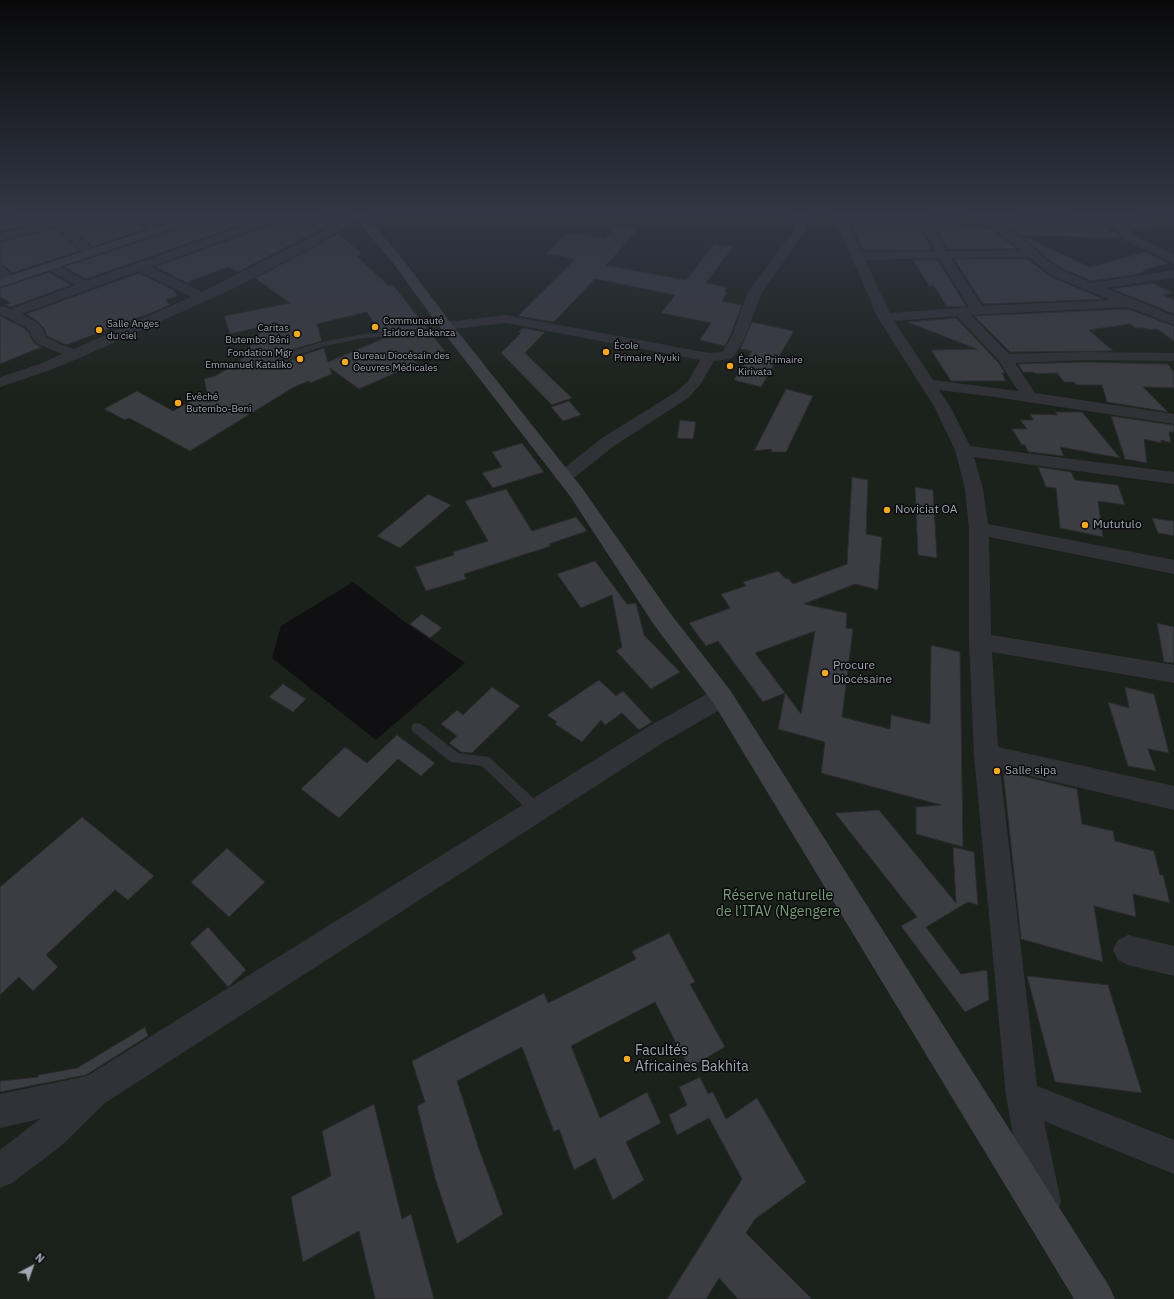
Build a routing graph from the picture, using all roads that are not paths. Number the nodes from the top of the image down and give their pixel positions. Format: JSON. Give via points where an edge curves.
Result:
{"nodes":[{"id":1,"x":29,"y":274,"type":"edge"},
{"id":2,"x":63,"y":274,"type":"edge"},
{"id":3,"x":118,"y":274,"type":"edge"},
{"id":4,"x":154,"y":274,"type":"edge"},
{"id":5,"x":250,"y":274,"type":"edge"},
{"id":6,"x":407,"y":274,"type":"edge"},
{"id":7,"x":768,"y":274,"type":"edge"},
{"id":8,"x":865,"y":274,"type":"edge"},
{"id":9,"x":954,"y":274,"type":"edge"},
{"id":10,"x":1058,"y":274,"type":"edge"},
{"id":11,"x":1174,"y":274,"type":"edge"},
{"id":12,"x":5,"y":282,"type":"edge"},
{"id":13,"x":85,"y":286,"type":"junction"},
{"id":14,"x":1090,"y":287,"type":"junction"},
{"id":15,"x":201,"y":297,"type":"junction"},
{"id":16,"x":1128,"y":303,"type":"junction"},
{"id":17,"x":978,"y":310,"type":"junction"},
{"id":18,"x":6,"y":311,"type":"edge"},
{"id":19,"x":960,"y":311,"type":"junction"},
{"id":20,"x":885,"y":318,"type":"junction"},
{"id":21,"x":1174,"y":321,"type":"edge"},
{"id":22,"x":448,"y":329,"type":"junction"},
{"id":23,"x":77,"y":354,"type":"junction"},
{"id":24,"x":709,"y":357,"type":"junction"},
{"id":25,"x":1174,"y":357,"type":"edge"},
{"id":26,"x":1005,"y":359,"type":"junction"},
{"id":27,"x":275,"y":364,"type":"dead end"},
{"id":28,"x":0,"y":382,"type":"edge"},
{"id":29,"x":928,"y":384,"type":"junction"},
{"id":30,"x":1030,"y":398,"type":"junction"},
{"id":31,"x":1174,"y":419,"type":"edge"},
{"id":32,"x":964,"y":450,"type":"junction"},
{"id":33,"x":564,"y":477,"type":"junction"},
{"id":34,"x":1174,"y":478,"type":"edge"},
{"id":35,"x":979,"y":530,"type":"junction"},
{"id":36,"x":1174,"y":567,"type":"edge"},
{"id":37,"x":980,"y":642,"type":"junction"},
{"id":38,"x":1174,"y":674,"type":"edge"},
{"id":39,"x":722,"y":697,"type":"junction"},
{"id":40,"x":417,"y":728,"type":"dead end"},
{"id":41,"x":986,"y":755,"type":"junction"},
{"id":42,"x":1174,"y":798,"type":"edge"},
{"id":43,"x":538,"y":810,"type":"junction"},
{"id":44,"x":1128,"y":950,"type":"dead end"},
{"id":45,"x":1174,"y":961,"type":"edge"},
{"id":46,"x":94,"y":1091,"type":"junction"},
{"id":47,"x":1022,"y":1096,"type":"junction"},
{"id":48,"x":0,"y":1111,"type":"edge"},
{"id":49,"x":1174,"y":1157,"type":"edge"},
{"id":50,"x":0,"y":1171,"type":"edge"},
{"id":51,"x":1046,"y":1217,"type":"junction"},
{"id":52,"x":1096,"y":1299,"type":"edge"}],
"edges":[{"from":1,"to":12,"type":"street"},
{"from":2,"to":13,"type":"street"},
{"from":3,"to":13,"type":"street"},
{"from":4,"to":15,"type":"street"},
{"from":5,"to":15,"type":"street"},
{"from":6,"to":22,"type":"street"},
{"from":7,"to":24,"type":"street","via":[[755,292],[730,352],[725,356]]},
{"from":8,"to":20,"type":"street"},
{"from":9,"to":17,"type":"street"},
{"from":10,"to":14,"type":"street"},
{"from":11,"to":14,"type":"street"},
{"from":13,"to":18,"type":"street"},
{"from":14,"to":16,"type":"street"},
{"from":15,"to":23,"type":"street"},
{"from":16,"to":17,"type":"street"},
{"from":16,"to":21,"type":"street"},
{"from":17,"to":19,"type":"street"},
{"from":18,"to":23,"type":"street","via":[[30,324],[38,332],[41,340]]},
{"from":19,"to":20,"type":"street"},
{"from":19,"to":26,"type":"street"},
{"from":20,"to":29,"type":"street"},
{"from":22,"to":24,"type":"street","via":[[506,319]]},
{"from":22,"to":27,"type":"lane","via":[[364,336],[322,344],[295,353]]},
{"from":22,"to":33,"type":"street"},
{"from":23,"to":28,"type":"street"},
{"from":24,"to":33,"type":"street","via":[[695,382],[682,395],[608,442]]},
{"from":25,"to":26,"type":"street","via":[[1084,356]]},
{"from":26,"to":30,"type":"street"},
{"from":29,"to":30,"type":"street"},
{"from":29,"to":32,"type":"street"},
{"from":30,"to":31,"type":"street"},
{"from":32,"to":34,"type":"street"},
{"from":32,"to":35,"type":"street","via":[[974,489]]},
{"from":33,"to":39,"type":"street","via":[[662,619]]},
{"from":35,"to":36,"type":"street"},
{"from":35,"to":37,"type":"street"},
{"from":37,"to":38,"type":"street"},
{"from":37,"to":41,"type":"street"},
{"from":39,"to":43,"type":"street","via":[[655,735]]},
{"from":39,"to":51,"type":"street"},
{"from":40,"to":43,"type":"lane","via":[[455,758],[485,761]]},
{"from":41,"to":42,"type":"street"},
{"from":41,"to":47,"type":"street"},
{"from":43,"to":46,"type":"street"},
{"from":44,"to":45,"type":"street"},
{"from":46,"to":48,"type":"street"},
{"from":46,"to":50,"type":"street","via":[[49,1134]]},
{"from":47,"to":49,"type":"street"},
{"from":47,"to":51,"type":"street"},
{"from":51,"to":52,"type":"street"}]}
